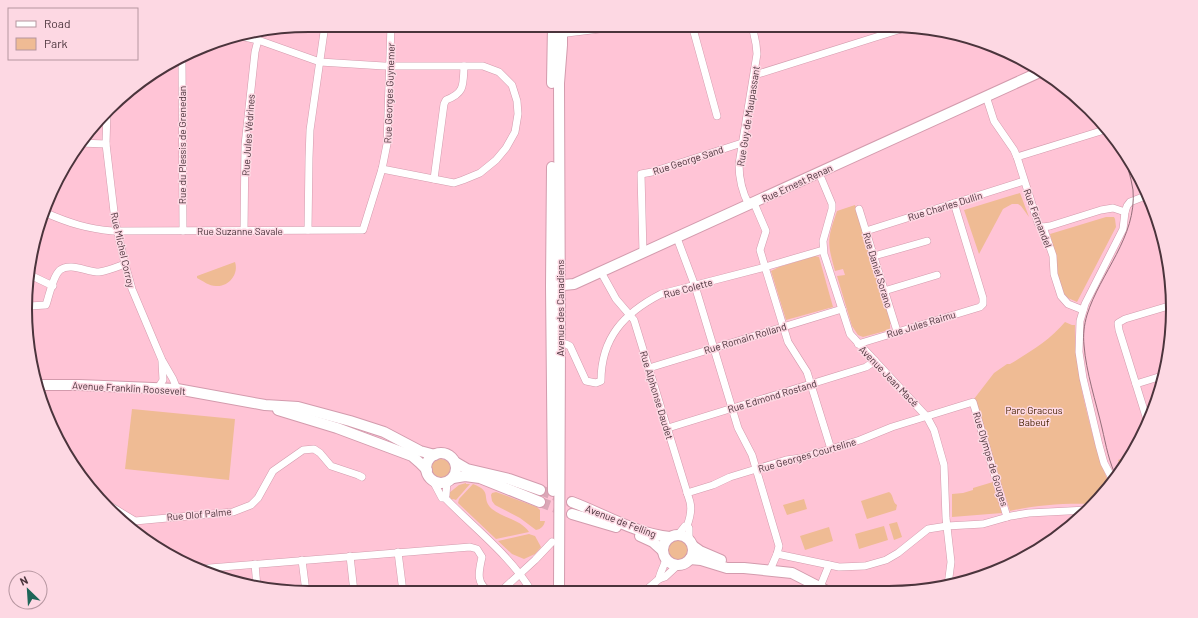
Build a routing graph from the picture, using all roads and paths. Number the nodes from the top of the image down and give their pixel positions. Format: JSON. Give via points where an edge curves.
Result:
{"nodes":[{"id":1,"x":323,"y":32,"type":"edge"},
{"id":2,"x":391,"y":32,"type":"edge"},
{"id":3,"x":558,"y":32,"type":"edge"},
{"id":4,"x":694,"y":32,"type":"edge"},
{"id":5,"x":753,"y":32,"type":"edge"},
{"id":6,"x":892,"y":32,"type":"edge"},
{"id":7,"x":250,"y":38,"type":"edge"},
{"id":8,"x":258,"y":40,"type":"junction"},
{"id":9,"x":320,"y":62,"type":"junction"},
{"id":10,"x":182,"y":63,"type":"edge"},
{"id":11,"x":391,"y":66,"type":"junction"},
{"id":12,"x":464,"y":66,"type":"junction"},
{"id":13,"x":1035,"y":74,"type":"edge"},
{"id":14,"x":755,"y":75,"type":"junction"},
{"id":15,"x":986,"y":96,"type":"junction"},
{"id":16,"x":717,"y":116,"type":"dead end"},
{"id":17,"x":107,"y":120,"type":"edge"},
{"id":18,"x":1101,"y":131,"type":"edge"},
{"id":19,"x":87,"y":143,"type":"edge"},
{"id":20,"x":742,"y":143,"type":"junction"},
{"id":21,"x":106,"y":144,"type":"junction"},
{"id":22,"x":1017,"y":157,"type":"junction"},
{"id":23,"x":382,"y":169,"type":"junction"},
{"id":24,"x":819,"y":172,"type":"junction"},
{"id":25,"x":434,"y":179,"type":"junction"},
{"id":26,"x":1024,"y":181,"type":"junction"},
{"id":27,"x":1142,"y":197,"type":"edge"},
{"id":28,"x":954,"y":203,"type":"junction"},
{"id":29,"x":752,"y":204,"type":"junction"},
{"id":30,"x":859,"y":209,"type":"dead end"},
{"id":31,"x":1125,"y":212,"type":"junction"},
{"id":32,"x":49,"y":214,"type":"edge"},
{"id":33,"x":1043,"y":227,"type":"junction"},
{"id":34,"x":117,"y":230,"type":"junction"},
{"id":35,"x":308,"y":230,"type":"junction"},
{"id":36,"x":363,"y":230,"type":"joint"},
{"id":37,"x":183,"y":231,"type":"junction"},
{"id":38,"x":244,"y":231,"type":"junction"},
{"id":39,"x":866,"y":231,"type":"junction"},
{"id":40,"x":677,"y":238,"type":"junction"},
{"id":41,"x":927,"y":241,"type":"dead end"},
{"id":42,"x":823,"y":250,"type":"junction"},
{"id":43,"x":643,"y":253,"type":"junction"},
{"id":44,"x":874,"y":256,"type":"junction"},
{"id":45,"x":125,"y":264,"type":"junction"},
{"id":46,"x":765,"y":267,"type":"junction"},
{"id":47,"x":601,"y":272,"type":"junction"},
{"id":48,"x":937,"y":275,"type":"dead end"},
{"id":49,"x":34,"y":277,"type":"edge"},
{"id":50,"x":53,"y":286,"type":"junction"},
{"id":51,"x":555,"y":286,"type":"junction"},
{"id":52,"x":695,"y":286,"type":"junction"},
{"id":53,"x":884,"y":291,"type":"junction"},
{"id":54,"x":32,"y":306,"type":"edge"},
{"id":55,"x":1166,"y":307,"type":"edge"},
{"id":56,"x":842,"y":309,"type":"junction"},
{"id":57,"x":1082,"y":310,"type":"junction"},
{"id":58,"x":630,"y":315,"type":"junction"},
{"id":59,"x":783,"y":327,"type":"junction"},
{"id":60,"x":897,"y":332,"type":"junction"},
{"id":61,"x":560,"y":343,"type":"junction"},
{"id":62,"x":858,"y":344,"type":"junction"},
{"id":63,"x":714,"y":348,"type":"junction"},
{"id":64,"x":162,"y":360,"type":"junction"},
{"id":65,"x":875,"y":361,"type":"junction"},
{"id":66,"x":649,"y":368,"type":"junction"},
{"id":67,"x":1158,"y":377,"type":"edge"},
{"id":68,"x":810,"y":384,"type":"junction"},
{"id":69,"x":1136,"y":384,"type":"junction"},
{"id":70,"x":42,"y":385,"type":"edge"},
{"id":71,"x":158,"y":388,"type":"junction"},
{"id":72,"x":177,"y":389,"type":"junction"},
{"id":73,"x":265,"y":405,"type":"junction"},
{"id":74,"x":732,"y":408,"type":"junction"},
{"id":75,"x":1145,"y":414,"type":"edge"},
{"id":76,"x":927,"y":417,"type":"junction"},
{"id":77,"x":668,"y":428,"type":"junction"},
{"id":78,"x":831,"y":449,"type":"junction"},
{"id":79,"x":435,"y":455,"type":"junction"},
{"id":80,"x":454,"y":462,"type":"junction"},
{"id":81,"x":756,"y":469,"type":"junction"},
{"id":82,"x":427,"y":470,"type":"junction"},
{"id":83,"x":1111,"y":476,"type":"edge"},
{"id":84,"x":362,"y":477,"type":"dead end"},
{"id":85,"x":450,"y":480,"type":"junction"},
{"id":86,"x":433,"y":481,"type":"junction"},
{"id":87,"x":540,"y":490,"type":"tunnel mouth"},
{"id":88,"x":687,"y":493,"type":"junction"},
{"id":89,"x":445,"y":498,"type":"junction"},
{"id":90,"x":540,"y":502,"type":"tunnel mouth"},
{"id":91,"x":572,"y":502,"type":"tunnel mouth"},
{"id":92,"x":1079,"y":510,"type":"edge"},
{"id":93,"x":572,"y":514,"type":"tunnel mouth"},
{"id":94,"x":1007,"y":517,"type":"junction"},
{"id":95,"x":134,"y":525,"type":"edge"},
{"id":96,"x":687,"y":526,"type":"junction"},
{"id":97,"x":947,"y":526,"type":"junction"},
{"id":98,"x":674,"y":536,"type":"junction"},
{"id":99,"x":552,"y":542,"type":"junction"},
{"id":100,"x":691,"y":542,"type":"junction"},
{"id":101,"x":398,"y":552,"type":"junction"},
{"id":102,"x":665,"y":554,"type":"junction"},
{"id":103,"x":777,"y":554,"type":"junction"},
{"id":104,"x":350,"y":556,"type":"junction"},
{"id":105,"x":690,"y":559,"type":"junction"},
{"id":106,"x":302,"y":560,"type":"junction"},
{"id":107,"x":255,"y":564,"type":"junction"},
{"id":108,"x":678,"y":565,"type":"junction"},
{"id":109,"x":828,"y":565,"type":"junction"},
{"id":110,"x":744,"y":568,"type":"junction"},
{"id":111,"x":771,"y":568,"type":"junction"},
{"id":112,"x":215,"y":569,"type":"edge"},
{"id":113,"x":520,"y":573,"type":"junction"},
{"id":114,"x":659,"y":579,"type":"junction"},
{"id":115,"x":949,"y":580,"type":"edge"},
{"id":116,"x":256,"y":581,"type":"edge"},
{"id":117,"x":305,"y":586,"type":"edge"},
{"id":118,"x":353,"y":586,"type":"edge"},
{"id":119,"x":402,"y":586,"type":"edge"},
{"id":120,"x":483,"y":586,"type":"edge"},
{"id":121,"x":506,"y":586,"type":"edge"},
{"id":122,"x":528,"y":586,"type":"edge"},
{"id":123,"x":552,"y":586,"type":"edge"},
{"id":124,"x":559,"y":586,"type":"edge"},
{"id":125,"x":651,"y":586,"type":"edge"},
{"id":126,"x":818,"y":586,"type":"edge"},
{"id":127,"x":824,"y":586,"type":"edge"}],
"edges":[{"from":1,"to":9,"type":"street"},
{"from":2,"to":11,"type":"street","name":"Rue Georges Guynemer"},
{"from":3,"to":51,"type":"street","name":"Avenue des Canadiens"},
{"from":4,"to":16,"type":"street"},
{"from":5,"to":14,"type":"street","name":"Rue Guy de Maupassant","via":[[757,54]]},
{"from":6,"to":14,"type":"street"},
{"from":7,"to":8,"type":"street"},
{"from":8,"to":9,"type":"street"},
{"from":8,"to":38,"type":"street","name":"Rue Jules Védrines","via":[[254,52],[245,145]]},
{"from":9,"to":11,"type":"street"},
{"from":9,"to":35,"type":"street","via":[[310,130]]},
{"from":10,"to":37,"type":"street","name":"Rue du Plessis de Grenedan"},
{"from":11,"to":12,"type":"street"},
{"from":11,"to":23,"type":"street","name":"Rue Georges Guynemer","via":[[387,144]]},
{"from":12,"to":25,"type":"street","via":[[463,86],[459,93],[446,100],[444,104]]},
{"from":12,"to":25,"type":"street","via":[[483,66],[499,72],[512,85],[518,114],[515,132],[496,160],[480,173],[454,182]]},
{"from":13,"to":15,"type":"street","name":"Rue Ernest Renan"},
{"from":14,"to":20,"type":"street","name":"Rue Guy de Maupassant"},
{"from":15,"to":22,"type":"street","name":"Rue Fernandel","via":[[994,121]]},
{"from":15,"to":24,"type":"street","name":"Rue Ernest Renan"},
{"from":17,"to":21,"type":"street","name":"Rue Michel Corroy"},
{"from":18,"to":22,"type":"street"},
{"from":19,"to":21,"type":"street"},
{"from":20,"to":29,"type":"street","name":"Rue Guy de Maupassant","via":[[739,174],[743,191]]},
{"from":20,"to":43,"type":"street","name":"Rue George Sand","via":[[641,174]]},
{"from":21,"to":34,"type":"street","name":"Rue Michel Corroy"},
{"from":22,"to":26,"type":"street","name":"Rue Fernandel"},
{"from":23,"to":25,"type":"street"},
{"from":23,"to":36,"type":"street","name":"Rue Georges Guynemer"},
{"from":24,"to":29,"type":"street","name":"Rue Ernest Renan"},
{"from":24,"to":42,"type":"street","name":"Avenue Jean Macé","via":[[832,204]]},
{"from":26,"to":28,"type":"street","name":"Rue Charles Dullin"},
{"from":26,"to":33,"type":"street","name":"Rue Fernandel","via":[[1038,224]]},
{"from":27,"to":31,"type":"street","via":[[1130,202]]},
{"from":28,"to":39,"type":"street","name":"Rue Charles Dullin"},
{"from":28,"to":60,"type":"street","name":"Rue Jules Raimu","via":[[983,304]]},
{"from":29,"to":40,"type":"street","name":"Rue Ernest Renan"},
{"from":29,"to":46,"type":"street","name":"Rue Guy de Maupassant","via":[[766,231],[760,250]]},
{"from":30,"to":39,"type":"street","name":"Rue Daniel Sorano"},
{"from":31,"to":33,"type":"street","via":[[1113,208],[1101,210]]},
{"from":31,"to":57,"type":"street","via":[[1123,229]]},
{"from":32,"to":34,"type":"street","name":"Rue Suzanne Savale","via":[[91,229]]},
{"from":33,"to":57,"type":"street","name":"Rue Fernandel","via":[[1060,296],[1068,304]]},
{"from":34,"to":37,"type":"street","name":"Rue Suzanne Savale"},
{"from":34,"to":45,"type":"street","name":"Rue Michel Corroy"},
{"from":35,"to":36,"type":"street","name":"Rue Suzanne Savale"},
{"from":35,"to":38,"type":"street","name":"Rue Suzanne Savale"},
{"from":37,"to":38,"type":"street","name":"Rue Suzanne Savale"},
{"from":39,"to":44,"type":"street","name":"Rue Daniel Sorano"},
{"from":40,"to":43,"type":"street","name":"Rue Ernest Renan"},
{"from":40,"to":52,"type":"street"},
{"from":41,"to":44,"type":"street"},
{"from":42,"to":46,"type":"street","name":"Rue Colette"},
{"from":42,"to":56,"type":"street","name":"Avenue Jean Macé"},
{"from":43,"to":47,"type":"street","name":"Rue Ernest Renan"},
{"from":44,"to":53,"type":"street","name":"Rue Daniel Sorano"},
{"from":45,"to":50,"type":"street","via":[[96,272],[65,267],[58,271]]},
{"from":45,"to":64,"type":"street","name":"Rue Michel Corroy","via":[[132,289]]},
{"from":46,"to":52,"type":"street","name":"Rue Colette"},
{"from":46,"to":59,"type":"street","name":"Rue Guy de Maupassant"},
{"from":47,"to":51,"type":"street","name":"Rue Ernest Renan","via":[[574,284]]},
{"from":47,"to":58,"type":"street","name":"Rue Alphonse Daudet","via":[[616,299]]},
{"from":48,"to":53,"type":"street"},
{"from":49,"to":50,"type":"street"},
{"from":50,"to":54,"type":"street","via":[[46,305]]},
{"from":51,"to":61,"type":"street","name":"Avenue des Canadiens"},
{"from":51,"to":99,"type":"street","name":"Avenue des Canadiens"},
{"from":52,"to":58,"type":"street","name":"Rue Colette","via":[[660,294]]},
{"from":52,"to":63,"type":"street"},
{"from":53,"to":60,"type":"street","name":"Rue Daniel Sorano"},
{"from":55,"to":69,"type":"street","via":[[1118,323]]},
{"from":56,"to":59,"type":"street","name":"Rue Romain Rolland"},
{"from":56,"to":62,"type":"street","name":"Avenue Jean Macé","via":[[850,334]]},
{"from":57,"to":83,"type":"street","via":[[1079,352],[1099,445]]},
{"from":58,"to":61,"type":"street","name":"Rue Colette","via":[[615,331],[605,349],[601,381],[593,383],[586,380],[570,346]]},
{"from":58,"to":66,"type":"street","name":"Rue Alphonse Daudet","via":[[634,320]]},
{"from":59,"to":63,"type":"street","name":"Rue Romain Rolland"},
{"from":59,"to":68,"type":"street","name":"Rue Guy de Maupassant","via":[[807,372]]},
{"from":60,"to":62,"type":"street","name":"Rue Jules Raimu"},
{"from":61,"to":124,"type":"street","name":"Avenue des Canadiens"},
{"from":62,"to":65,"type":"street","name":"Avenue Jean Macé"},
{"from":63,"to":66,"type":"street","name":"Rue Romain Rolland"},
{"from":63,"to":74,"type":"street"},
{"from":64,"to":71,"type":"street","name":"Rue Michel Corroy","via":[[163,380]]},
{"from":64,"to":72,"type":"street","name":"Rue Michel Corroy"},
{"from":65,"to":68,"type":"street","name":"Rue Edmond Rostand","via":[[866,367]]},
{"from":65,"to":76,"type":"street","name":"Avenue Jean Macé"},
{"from":66,"to":77,"type":"street","name":"Rue Alphonse Daudet"},
{"from":67,"to":69,"type":"street"},
{"from":68,"to":74,"type":"street","name":"Rue Edmond Rostand"},
{"from":68,"to":78,"type":"street","name":"Rue Guy de Maupassant"},
{"from":69,"to":75,"type":"street"},
{"from":70,"to":71,"type":"street","name":"Avenue Franklin Roosevelt"},
{"from":71,"to":72,"type":"street","name":"Avenue Franklin Roosevelt"},
{"from":72,"to":73,"type":"street","name":"Avenue Franklin Roosevelt"},
{"from":73,"to":79,"type":"street","name":"Avenue Franklin Roosevelt","via":[[298,407],[350,421],[384,432],[420,451]]},
{"from":73,"to":82,"type":"street","name":"Avenue Franklin Roosevelt","via":[[338,428],[413,457]]},
{"from":74,"to":77,"type":"street","name":"Rue Edmond Rostand"},
{"from":74,"to":81,"type":"street"},
{"from":76,"to":78,"type":"street","name":"Rue Georges Courteline"},
{"from":76,"to":94,"type":"street","name":"Rue Olympe de Gouges","via":[[973,402]]},
{"from":76,"to":97,"type":"street","name":"Avenue Jean Macé","via":[[934,430],[944,465]]},
{"from":77,"to":88,"type":"street","name":"Rue Alphonse Daudet"},
{"from":78,"to":81,"type":"street","name":"Rue Georges Courteline"},
{"from":79,"to":80,"type":"street","via":[[447,455]]},
{"from":79,"to":82,"type":"street","via":[[428,462]]},
{"from":80,"to":85,"type":"street","via":[[456,469]]},
{"from":80,"to":87,"type":"street","via":[[467,469],[509,479]]},
{"from":81,"to":88,"type":"street","name":"Rue Georges Courteline"},
{"from":81,"to":103,"type":"street","via":[[779,546]]},
{"from":82,"to":86,"type":"street"},
{"from":84,"to":95,"type":"street","name":"Rue Olof Palme","via":[[331,466],[314,449],[303,450],[273,471],[258,498],[243,509],[138,520]]},
{"from":85,"to":86,"type":"street","via":[[438,483]]},
{"from":85,"to":89,"type":"street"},
{"from":85,"to":90,"type":"street","via":[[465,476],[480,478]]},
{"from":86,"to":89,"type":"street","via":[[442,498]]},
{"from":88,"to":96,"type":"street","name":"Rue Alphonse Daudet","via":[[691,509]]},
{"from":89,"to":113,"type":"street"},
{"from":91,"to":98,"type":"street","name":"Avenue de Felling","via":[[657,535]]},
{"from":92,"to":94,"type":"street","via":[[1047,511]]},
{"from":93,"to":102,"type":"street","name":"Avenue de Felling","via":[[644,537]]},
{"from":94,"to":97,"type":"street","via":[[983,524]]},
{"from":96,"to":98,"type":"street"},
{"from":96,"to":100,"type":"street","name":"Rue Alphonse Daudet"},
{"from":97,"to":109,"type":"street","via":[[928,529],[898,553],[874,564],[848,567]]},
{"from":97,"to":115,"type":"street","name":"Avenue Jean Macé","via":[[951,562]]},
{"from":98,"to":100,"type":"street","via":[[684,536]]},
{"from":98,"to":102,"type":"street","via":[[665,543]]},
{"from":99,"to":113,"type":"street"},
{"from":99,"to":123,"type":"street","name":"Avenue des Canadiens"},
{"from":100,"to":105,"type":"street","via":[[694,551]]},
{"from":100,"to":110,"type":"street","via":[[710,556]]},
{"from":101,"to":104,"type":"street"},
{"from":101,"to":119,"type":"street"},
{"from":101,"to":120,"type":"street","via":[[470,547],[478,549],[482,557],[479,570]]},
{"from":102,"to":108,"type":"street","via":[[671,563]]},
{"from":102,"to":114,"type":"street"},
{"from":103,"to":109,"type":"street"},
{"from":103,"to":111,"type":"street"},
{"from":104,"to":106,"type":"street"},
{"from":104,"to":118,"type":"street"},
{"from":105,"to":108,"type":"street"},
{"from":105,"to":110,"type":"street","via":[[727,568]]},
{"from":106,"to":107,"type":"street"},
{"from":106,"to":117,"type":"street"},
{"from":107,"to":112,"type":"street"},
{"from":107,"to":116,"type":"street"},
{"from":108,"to":114,"type":"street"},
{"from":109,"to":127,"type":"street"},
{"from":110,"to":111,"type":"street"},
{"from":111,"to":126,"type":"street","via":[[792,573]]},
{"from":113,"to":121,"type":"street"},
{"from":113,"to":122,"type":"street"},
{"from":114,"to":125,"type":"street"}]}
